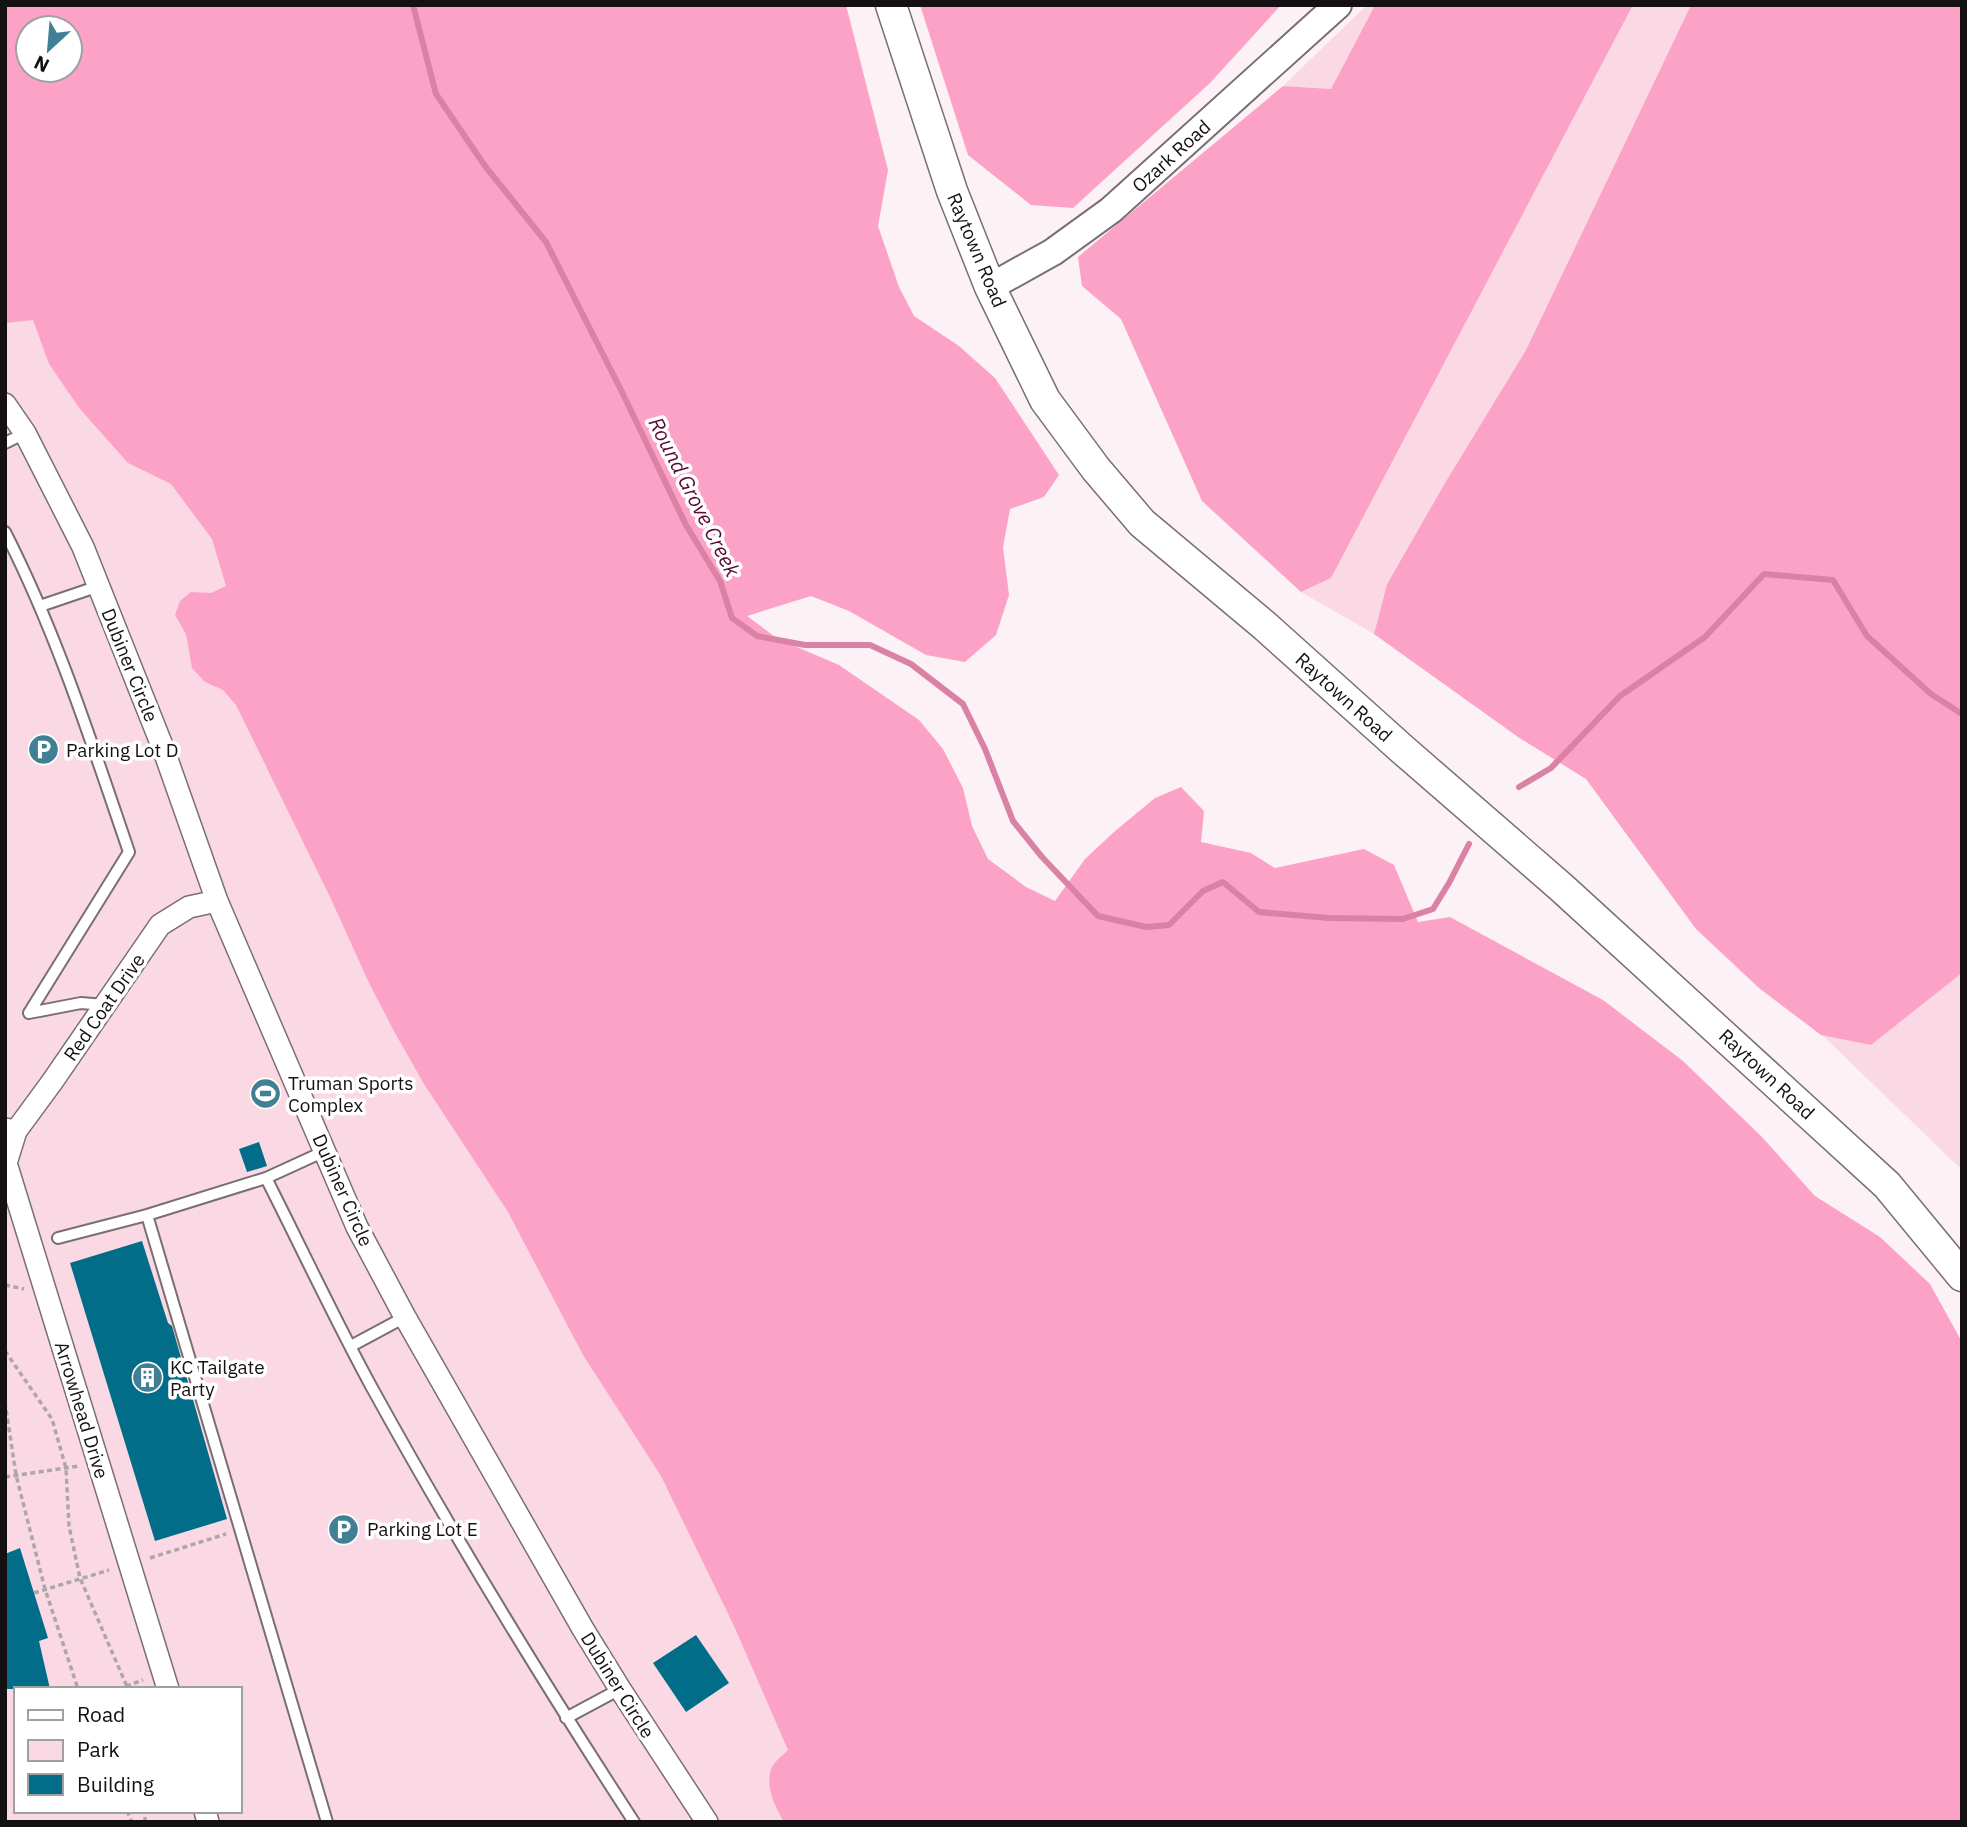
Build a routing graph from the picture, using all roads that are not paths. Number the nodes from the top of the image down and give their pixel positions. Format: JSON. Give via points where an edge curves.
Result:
{"nodes":[{"id":1,"x":891,"y":5,"type":"edge"},
{"id":2,"x":1338,"y":5,"type":"edge"},
{"id":3,"x":990,"y":287,"type":"junction"},
{"id":4,"x":5,"y":404,"type":"edge"},
{"id":5,"x":25,"y":433,"type":"junction"},
{"id":6,"x":5,"y":443,"type":"edge"},
{"id":7,"x":5,"y":532,"type":"edge"},
{"id":8,"x":99,"y":586,"type":"junction"},
{"id":9,"x":40,"y":606,"type":"junction"},
{"id":10,"x":217,"y":901,"type":"junction"},
{"id":11,"x":106,"y":1005,"type":"junction"},
{"id":12,"x":11,"y":1130,"type":"edge"},
{"id":13,"x":325,"y":1151,"type":"junction"},
{"id":14,"x":266,"y":1178,"type":"junction"},
{"id":15,"x":147,"y":1215,"type":"junction"},
{"id":16,"x":58,"y":1238,"type":"dead end"},
{"id":17,"x":1962,"y":1276,"type":"edge"},
{"id":18,"x":405,"y":1317,"type":"junction"},
{"id":19,"x":351,"y":1346,"type":"junction"},
{"id":20,"x":167,"y":1687,"type":"edge"},
{"id":21,"x":620,"y":1689,"type":"junction"},
{"id":22,"x":566,"y":1718,"type":"junction"},
{"id":23,"x":327,"y":1822,"type":"edge"},
{"id":24,"x":634,"y":1822,"type":"edge"},
{"id":25,"x":708,"y":1822,"type":"edge"}],
"edges":[{"from":1,"to":3,"type":"main road","name":"Raytown Road","via":[[952,191]]},
{"from":2,"to":3,"type":"street","name":"Ozark Road","via":[[1111,210],[1053,252]]},
{"from":3,"to":17,"type":"main road","name":"Raytown Road","via":[[1045,400],[1142,523],[1562,888],[1887,1185]]},
{"from":4,"to":5,"type":"street","name":"Dubiner Circle"},
{"from":5,"to":6,"type":"lane"},
{"from":5,"to":8,"type":"street","name":"Dubiner Circle"},
{"from":7,"to":9,"type":"lane"},
{"from":8,"to":9,"type":"lane"},
{"from":8,"to":10,"type":"street","name":"Dubiner Circle"},
{"from":9,"to":11,"type":"lane","via":[[129,852],[29,1013],[81,1003]]},
{"from":10,"to":11,"type":"street","name":"Red Coat Drive","via":[[189,907],[160,925]]},
{"from":10,"to":13,"type":"street","name":"Dubiner Circle"},
{"from":11,"to":12,"type":"street","name":"Red Coat Drive"},
{"from":12,"to":20,"type":"street","name":"Arrowhead Drive","via":[[6,1163]]},
{"from":13,"to":14,"type":"lane"},
{"from":13,"to":18,"type":"street","name":"Dubiner Circle","via":[[357,1227]]},
{"from":14,"to":15,"type":"lane"},
{"from":14,"to":19,"type":"lane"},
{"from":15,"to":16,"type":"lane"},
{"from":15,"to":23,"type":"lane"},
{"from":18,"to":19,"type":"lane"},
{"from":18,"to":21,"type":"street","name":"Dubiner Circle"},
{"from":19,"to":22,"type":"lane","via":[[458,1541]]},
{"from":21,"to":22,"type":"lane"},
{"from":21,"to":25,"type":"street","name":"Dubiner Circle"},
{"from":22,"to":24,"type":"lane"}]}
